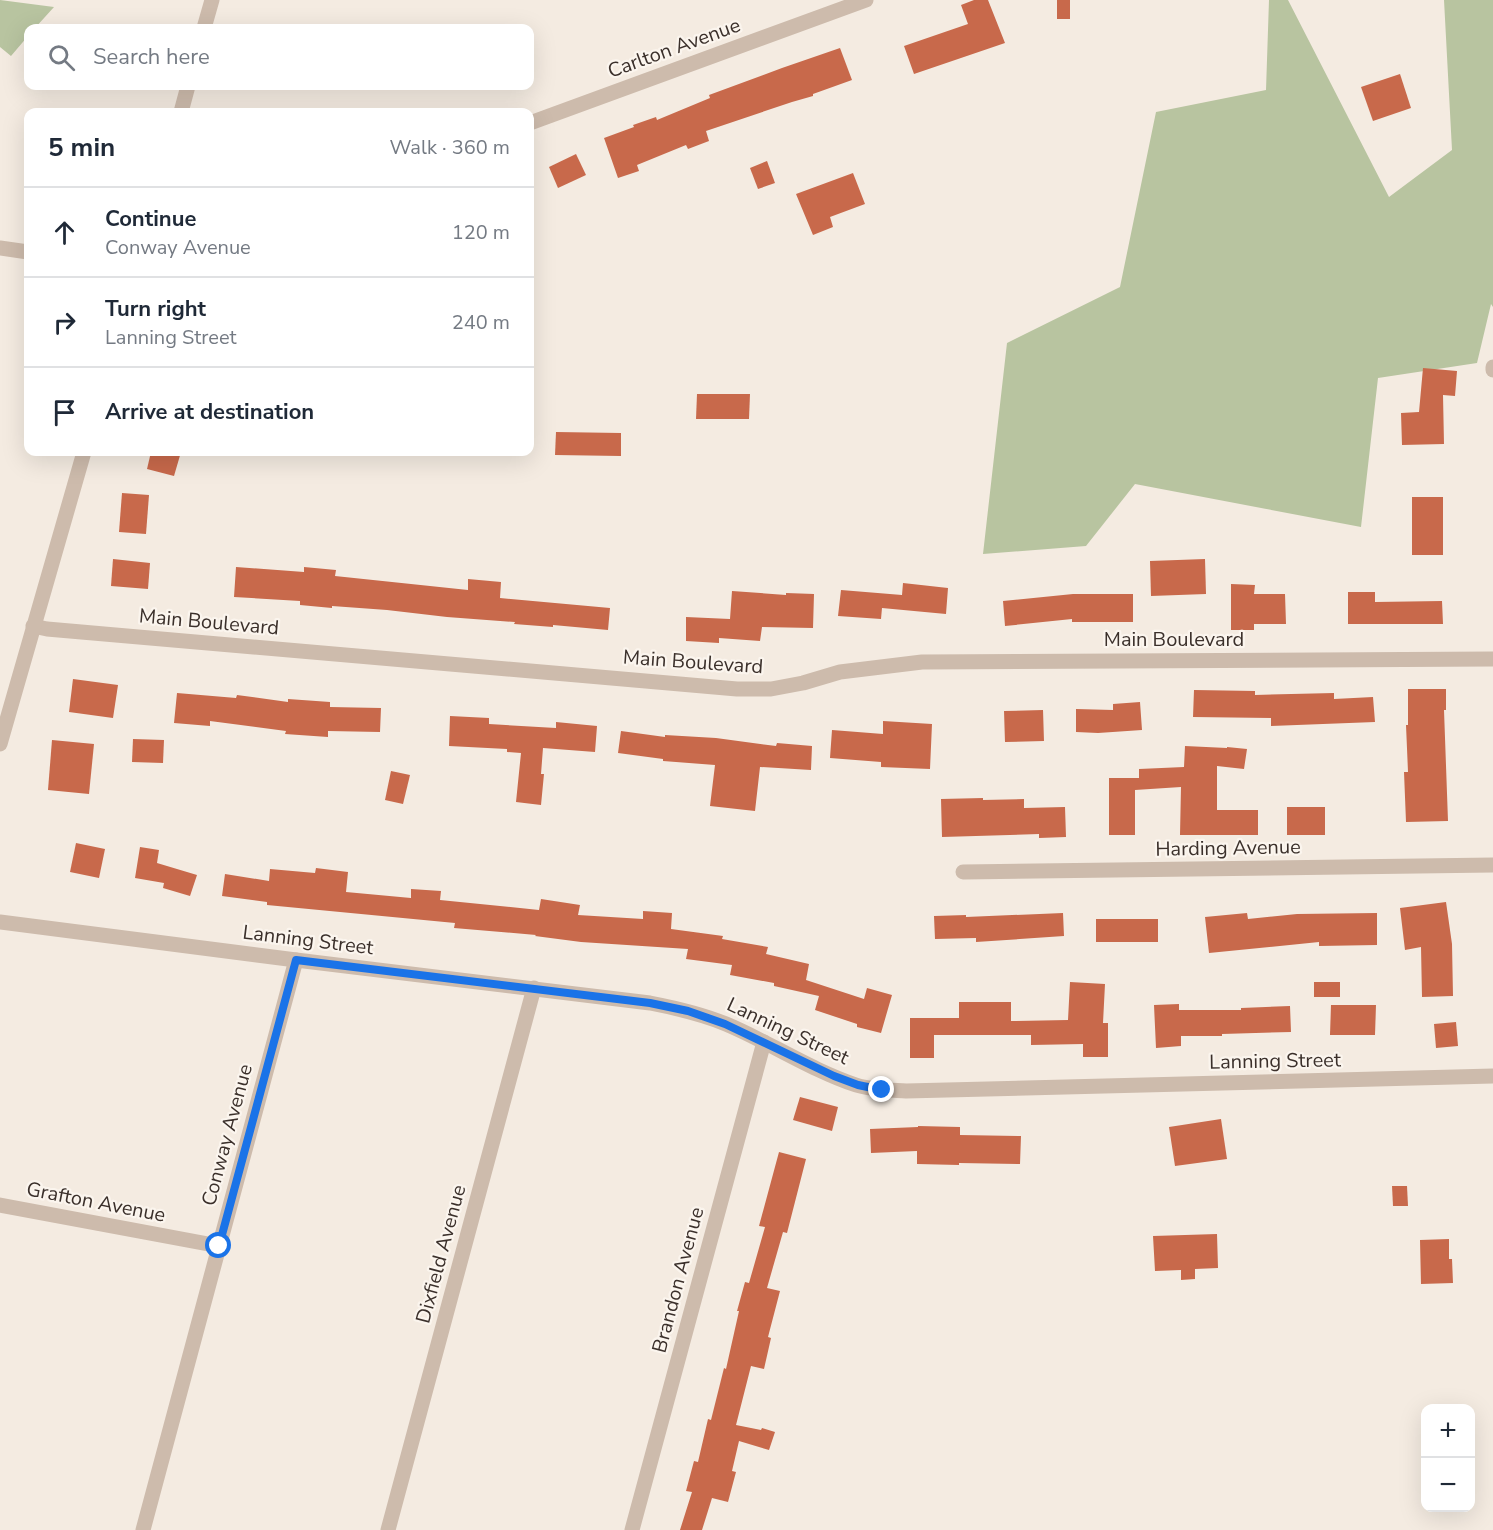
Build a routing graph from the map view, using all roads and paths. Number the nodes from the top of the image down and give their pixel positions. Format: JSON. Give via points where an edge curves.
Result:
{"nodes":[{"id":1,"x":212,"y":0,"type":"edge"},
{"id":2,"x":866,"y":0,"type":"edge"},
{"id":3,"x":205,"y":24,"type":"edge"},
{"id":4,"x":188,"y":90,"type":"edge"},
{"id":5,"x":182,"y":108,"type":"edge"},
{"id":6,"x":534,"y":122,"type":"edge"},
{"id":7,"x":0,"y":248,"type":"edge"},
{"id":8,"x":24,"y":251,"type":"edge"},
{"id":9,"x":83,"y":456,"type":"edge"},
{"id":10,"x":33,"y":626,"type":"junction"},
{"id":11,"x":1493,"y":659,"type":"edge"},
{"id":12,"x":0,"y":744,"type":"edge"},
{"id":13,"x":1493,"y":866,"type":"edge"},
{"id":14,"x":963,"y":872,"type":"dead end"},
{"id":15,"x":0,"y":922,"type":"edge"},
{"id":16,"x":296,"y":960,"type":"junction"},
{"id":17,"x":534,"y":988,"type":"junction"},
{"id":18,"x":764,"y":1042,"type":"junction"},
{"id":19,"x":1493,"y":1076,"type":"edge"},
{"id":20,"x":0,"y":1205,"type":"edge"},
{"id":21,"x":219,"y":1246,"type":"junction"},
{"id":22,"x":143,"y":1530,"type":"edge"},
{"id":23,"x":388,"y":1530,"type":"edge"},
{"id":24,"x":632,"y":1530,"type":"edge"}],
"edges":[{"from":1,"to":3,"type":"street"},
{"from":2,"to":6,"type":"street","name":"Carlton Avenue"},
{"from":4,"to":5,"type":"street"},
{"from":7,"to":8,"type":"street"},
{"from":9,"to":10,"type":"street"},
{"from":10,"to":11,"type":"street","name":"Main Boulevard","via":[[737,689],[771,689],[840,672],[922,662]]},
{"from":10,"to":12,"type":"street"},
{"from":13,"to":14,"type":"street","name":"Harding Avenue"},
{"from":15,"to":16,"type":"street","name":"Lanning Street"},
{"from":16,"to":17,"type":"street","name":"Lanning Street"},
{"from":16,"to":21,"type":"street","name":"Conway Avenue"},
{"from":17,"to":18,"type":"street","name":"Lanning Street","via":[[688,1011]]},
{"from":17,"to":23,"type":"street","name":"Dixfield Avenue"},
{"from":18,"to":19,"type":"street","name":"Lanning Street","via":[[858,1085],[906,1091]]},
{"from":18,"to":24,"type":"street","name":"Brandon Avenue"},
{"from":20,"to":21,"type":"street","name":"Grafton Avenue"},
{"from":21,"to":22,"type":"street","name":"Conway Avenue"}]}
